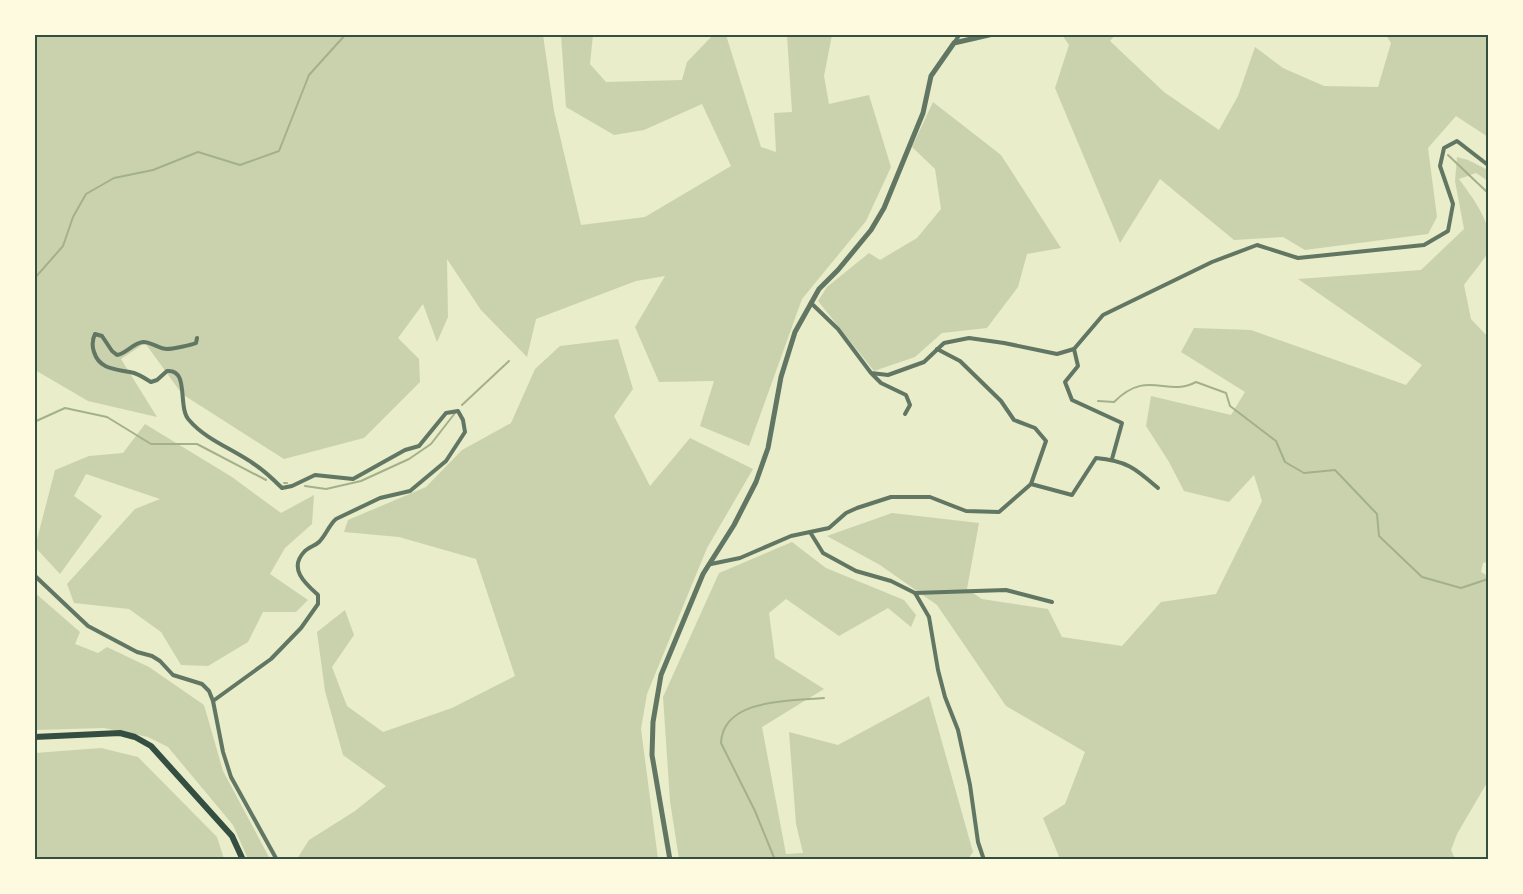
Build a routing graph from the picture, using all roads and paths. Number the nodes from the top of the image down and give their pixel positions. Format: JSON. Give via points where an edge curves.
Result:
{"nodes":[{"id":1,"x":960,"y":34,"type":"edge"},
{"id":2,"x":993,"y":34,"type":"edge"},
{"id":3,"x":954,"y":44,"type":"junction"},
{"id":4,"x":1488,"y":165,"type":"edge"},
{"id":5,"x":811,"y":302,"type":"junction"},
{"id":6,"x":197,"y":338,"type":"dead end"},
{"id":7,"x":1074,"y":349,"type":"junction"},
{"id":8,"x":938,"y":350,"type":"junction"},
{"id":9,"x":871,"y":373,"type":"junction"},
{"id":10,"x":905,"y":414,"type":"dead end"},
{"id":11,"x":1112,"y":459,"type":"junction"},
{"id":12,"x":1030,"y":483,"type":"junction"},
{"id":13,"x":1158,"y":488,"type":"dead end"},
{"id":14,"x":810,"y":532,"type":"junction"},
{"id":15,"x":710,"y":564,"type":"junction"},
{"id":16,"x":34,"y":575,"type":"edge"},
{"id":17,"x":915,"y":593,"type":"junction"},
{"id":18,"x":1052,"y":602,"type":"dead end"},
{"id":19,"x":213,"y":701,"type":"junction"},
{"id":20,"x":34,"y":737,"type":"edge"},
{"id":21,"x":243,"y":860,"type":"edge"},
{"id":22,"x":277,"y":860,"type":"edge"},
{"id":23,"x":670,"y":860,"type":"edge"},
{"id":24,"x":984,"y":860,"type":"edge"}],
"edges":[{"from":1,"to":3,"type":"street"},
{"from":2,"to":3,"type":"street"},
{"from":3,"to":5,"type":"street","via":[[932,76],[923,113],[884,207],[871,230]]},
{"from":4,"to":7,"type":"street","via":[[1457,141],[1444,148],[1440,166],[1453,204],[1448,231],[1424,245],[1298,258],[1257,245],[1212,262],[1103,315]]},
{"from":5,"to":9,"type":"street","via":[[838,329]]},
{"from":5,"to":15,"type":"street","via":[[795,332],[768,448],[756,482]]},
{"from":6,"to":19,"type":"street","via":[[192,345],[167,349],[143,342],[117,355],[102,336],[95,334],[93,345],[101,364],[109,368],[152,382],[167,371],[177,373],[188,419],[282,488],[315,475],[353,479],[419,446],[446,413],[458,411],[465,432],[446,461],[410,491],[380,498],[336,519],[320,541],[303,552],[298,573],[318,595],[318,604],[271,659]]},
{"from":7,"to":8,"type":"street","via":[[1057,354],[969,338],[944,343]]},
{"from":7,"to":11,"type":"street","via":[[1078,366],[1065,382],[1072,400],[1122,423]]},
{"from":8,"to":9,"type":"street","via":[[924,362],[888,375]]},
{"from":8,"to":12,"type":"street","via":[[960,361],[1001,401],[1014,420],[1035,428],[1046,441]]},
{"from":9,"to":10,"type":"street","via":[[880,383],[906,395],[910,405]]},
{"from":11,"to":12,"type":"street","via":[[1096,458],[1072,495]]},
{"from":11,"to":13,"type":"street","via":[[1133,466]]},
{"from":12,"to":14,"type":"street","via":[[999,512],[966,511],[930,497],[891,497],[846,513],[829,528]]},
{"from":14,"to":15,"type":"street","via":[[740,558]]},
{"from":14,"to":17,"type":"street","via":[[824,553],[856,571]]},
{"from":15,"to":23,"type":"street","via":[[661,675],[653,722],[652,755]]},
{"from":16,"to":19,"type":"street","via":[[88,626],[152,656],[173,675],[202,684]]},
{"from":17,"to":18,"type":"street","via":[[1006,590]]},
{"from":17,"to":24,"type":"street","via":[[929,617],[938,670],[958,730]]},
{"from":19,"to":22,"type":"street","via":[[231,777]]},
{"from":20,"to":21,"type":"main road","via":[[120,733],[151,746],[232,836]]}]}
